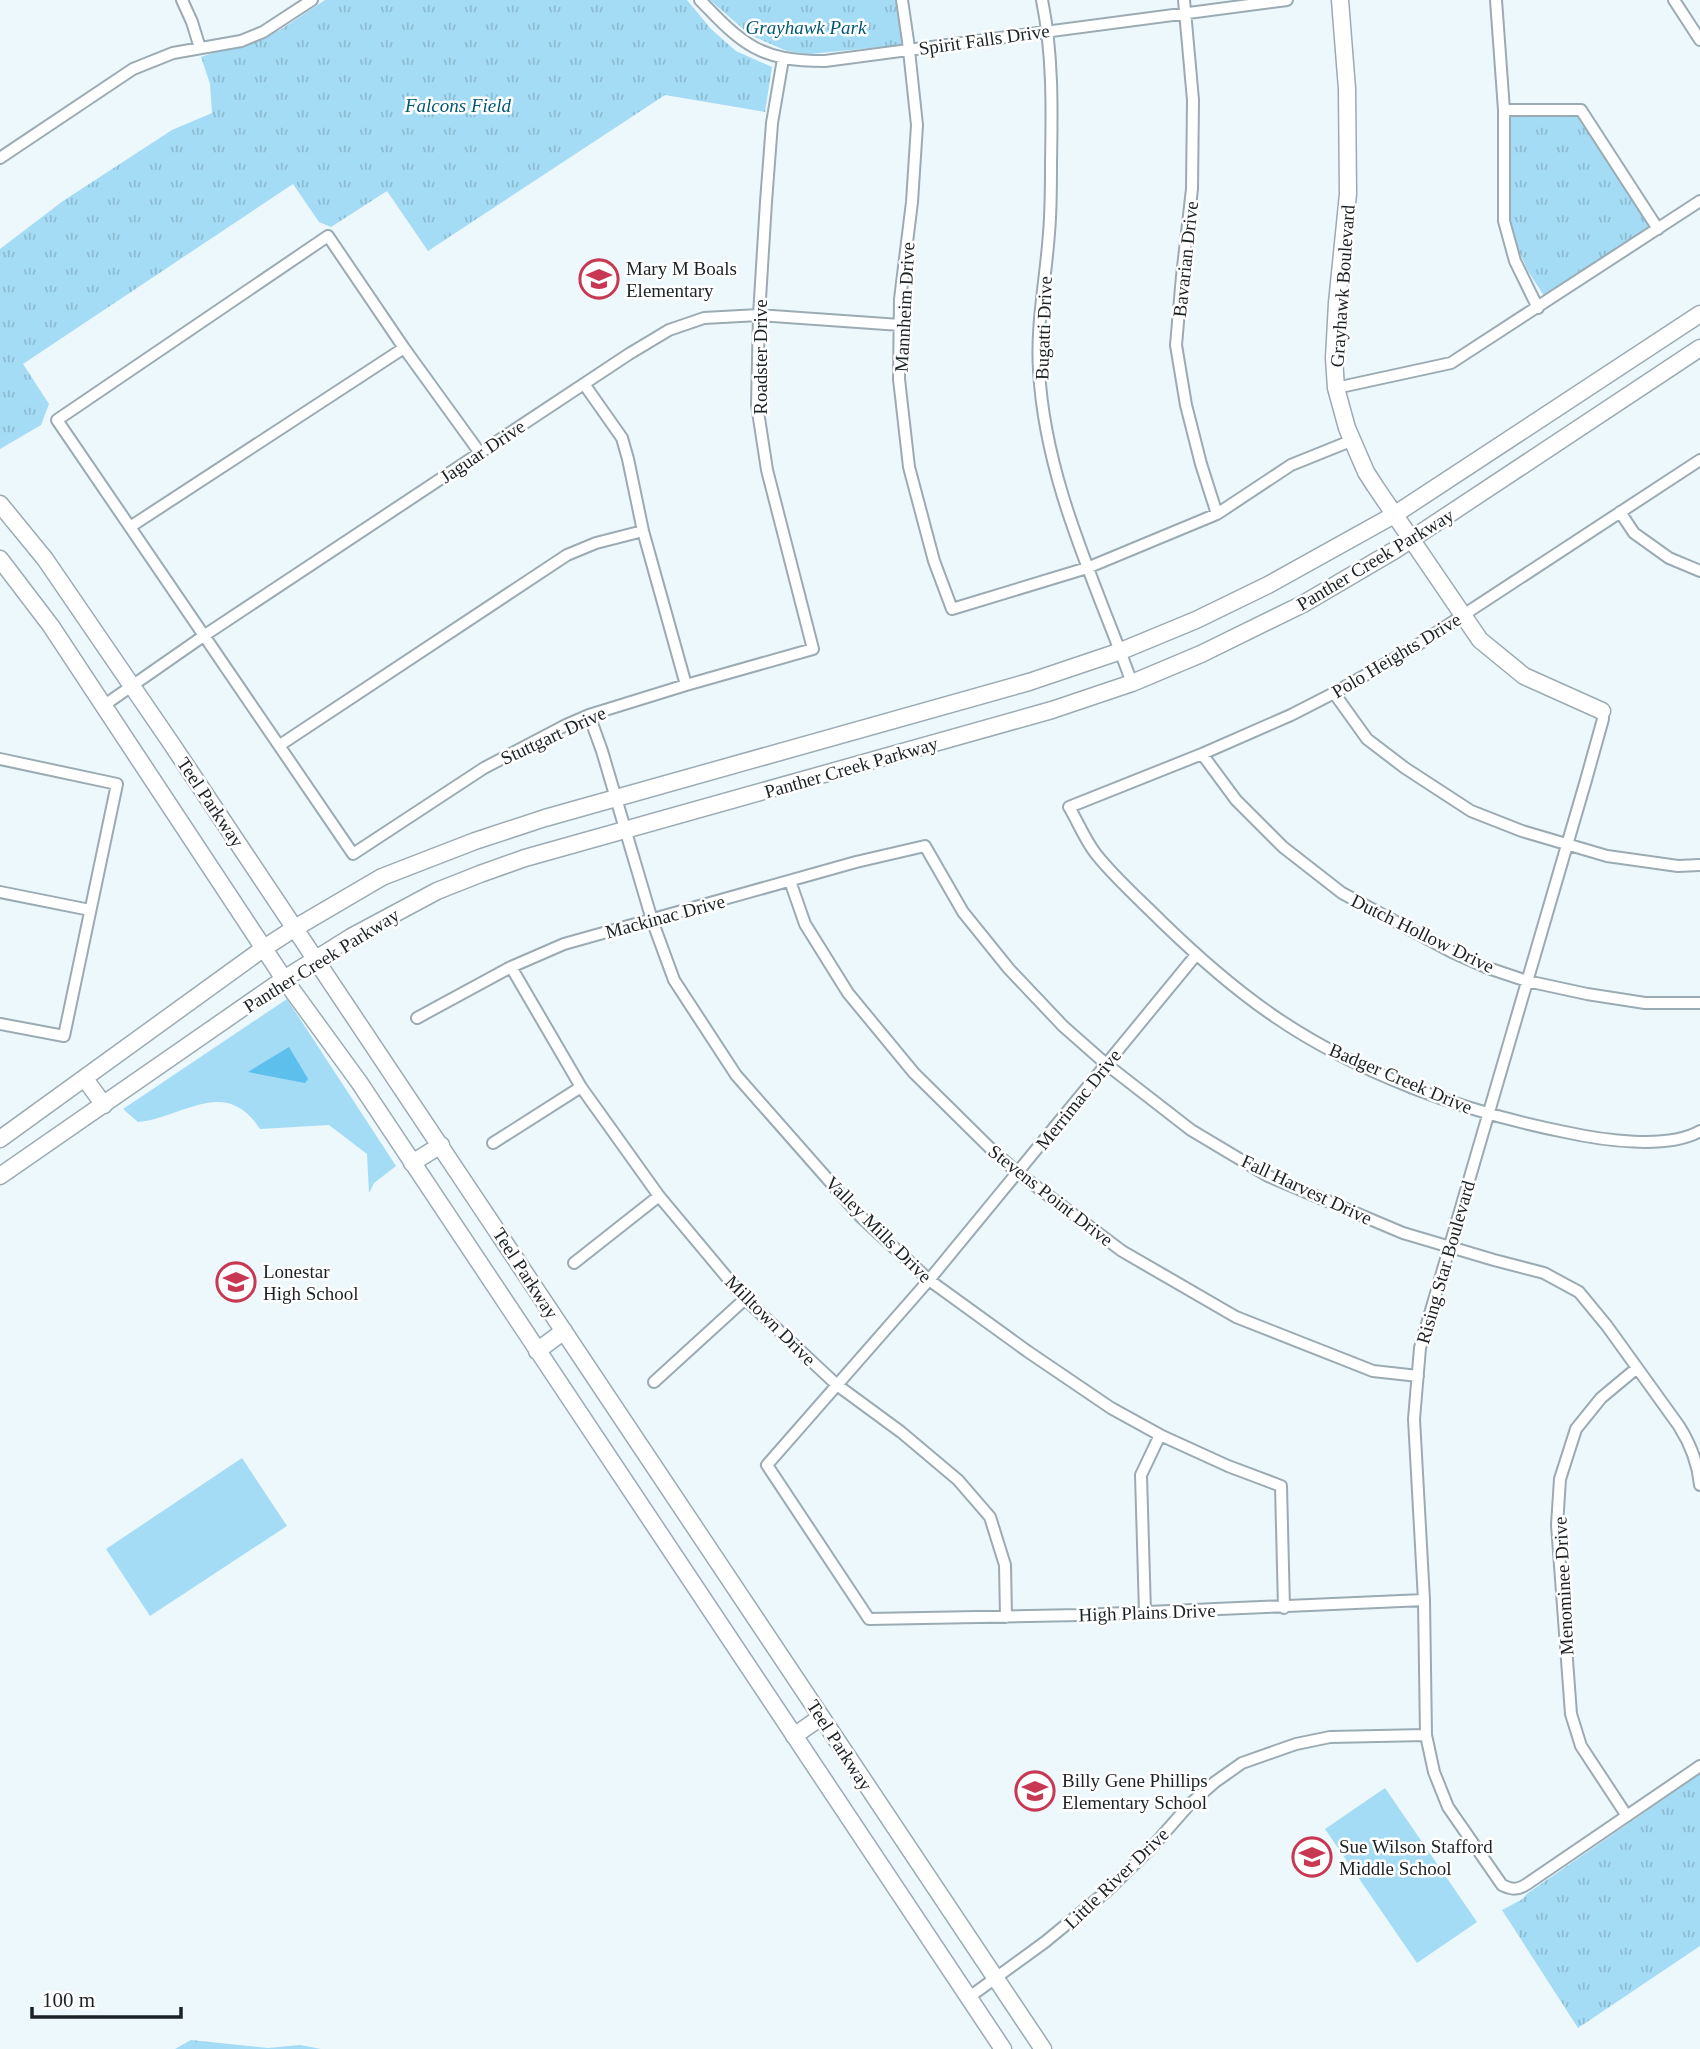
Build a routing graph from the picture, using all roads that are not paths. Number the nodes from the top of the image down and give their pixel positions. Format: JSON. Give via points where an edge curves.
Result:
{"nodes":[{"id":1,"x":182,"y":0,"type":"edge"},
{"id":2,"x":312,"y":0,"type":"edge"},
{"id":3,"x":700,"y":0,"type":"edge"},
{"id":4,"x":902,"y":0,"type":"edge"},
{"id":5,"x":1042,"y":0,"type":"edge"},
{"id":6,"x":1184,"y":0,"type":"edge"},
{"id":7,"x":1287,"y":0,"type":"edge"},
{"id":8,"x":1340,"y":0,"type":"edge"},
{"id":9,"x":1496,"y":0,"type":"edge"},
{"id":10,"x":1674,"y":0,"type":"edge"},
{"id":11,"x":1186,"y":13,"type":"junction"},
{"id":12,"x":1048,"y":30,"type":"junction"},
{"id":13,"x":1700,"y":40,"type":"edge"},
{"id":14,"x":200,"y":48,"type":"junction"},
{"id":15,"x":909,"y":49,"type":"junction"},
{"id":16,"x":783,"y":59,"type":"junction"},
{"id":17,"x":1504,"y":110,"type":"junction"},
{"id":18,"x":0,"y":158,"type":"edge"},
{"id":19,"x":1700,"y":201,"type":"edge"},
{"id":20,"x":1658,"y":229,"type":"junction"},
{"id":21,"x":1538,"y":308,"type":"junction"},
{"id":22,"x":1700,"y":314,"type":"edge"},
{"id":23,"x":759,"y":315,"type":"junction"},
{"id":24,"x":900,"y":325,"type":"junction"},
{"id":25,"x":404,"y":348,"type":"junction"},
{"id":26,"x":1700,"y":348,"type":"edge"},
{"id":27,"x":584,"y":384,"type":"junction"},
{"id":28,"x":1336,"y":388,"type":"junction"},
{"id":29,"x":1353,"y":440,"type":"junction"},
{"id":30,"x":480,"y":453,"type":"junction"},
{"id":31,"x":1700,"y":460,"type":"edge"},
{"id":32,"x":0,"y":504,"type":"edge"},
{"id":33,"x":1620,"y":512,"type":"junction"},
{"id":34,"x":1217,"y":514,"type":"junction"},
{"id":35,"x":1394,"y":515,"type":"junction"},
{"id":36,"x":130,"y":527,"type":"junction"},
{"id":37,"x":643,"y":531,"type":"junction"},
{"id":38,"x":1410,"y":540,"type":"junction"},
{"id":39,"x":0,"y":559,"type":"edge"},
{"id":40,"x":1087,"y":568,"type":"junction"},
{"id":41,"x":1700,"y":571,"type":"edge"},
{"id":42,"x":1462,"y":616,"type":"junction"},
{"id":43,"x":205,"y":635,"type":"junction"},
{"id":44,"x":813,"y":649,"type":"joint"},
{"id":45,"x":1121,"y":651,"type":"junction"},
{"id":46,"x":1132,"y":684,"type":"junction"},
{"id":47,"x":685,"y":685,"type":"junction"},
{"id":48,"x":132,"y":686,"type":"junction"},
{"id":49,"x":1334,"y":693,"type":"junction"},
{"id":50,"x":103,"y":706,"type":"junction"},
{"id":51,"x":1602,"y":711,"type":"joint"},
{"id":52,"x":589,"y":715,"type":"junction"},
{"id":53,"x":280,"y":745,"type":"junction"},
{"id":54,"x":1202,"y":754,"type":"junction"},
{"id":55,"x":0,"y":759,"type":"edge"},
{"id":56,"x":616,"y":798,"type":"junction"},
{"id":57,"x":1069,"y":807,"type":"joint"},
{"id":58,"x":625,"y":830,"type":"junction"},
{"id":59,"x":925,"y":846,"type":"joint"},
{"id":60,"x":1567,"y":846,"type":"junction"},
{"id":61,"x":1700,"y":865,"type":"edge"},
{"id":62,"x":790,"y":881,"type":"junction"},
{"id":63,"x":0,"y":892,"type":"edge"},
{"id":64,"x":90,"y":910,"type":"junction"},
{"id":65,"x":652,"y":920,"type":"junction"},
{"id":66,"x":295,"y":928,"type":"junction"},
{"id":67,"x":264,"y":948,"type":"junction"},
{"id":68,"x":1196,"y":955,"type":"junction"},
{"id":69,"x":316,"y":959,"type":"junction"},
{"id":70,"x":511,"y":967,"type":"junction"},
{"id":71,"x":284,"y":979,"type":"junction"},
{"id":72,"x":1527,"y":981,"type":"junction"},
{"id":73,"x":1700,"y":1003,"type":"edge"},
{"id":74,"x":417,"y":1018,"type":"dead end"},
{"id":75,"x":0,"y":1024,"type":"edge"},
{"id":76,"x":1106,"y":1064,"type":"junction"},
{"id":77,"x":85,"y":1079,"type":"junction"},
{"id":78,"x":581,"y":1087,"type":"junction"},
{"id":79,"x":104,"y":1105,"type":"junction"},
{"id":80,"x":1488,"y":1114,"type":"junction"},
{"id":81,"x":1700,"y":1131,"type":"edge"},
{"id":82,"x":0,"y":1139,"type":"edge"},
{"id":83,"x":493,"y":1143,"type":"dead end"},
{"id":84,"x":441,"y":1145,"type":"junction"},
{"id":85,"x":412,"y":1163,"type":"junction"},
{"id":86,"x":1017,"y":1172,"type":"junction"},
{"id":87,"x":0,"y":1176,"type":"edge"},
{"id":88,"x":659,"y":1196,"type":"junction"},
{"id":89,"x":1449,"y":1247,"type":"junction"},
{"id":90,"x":573,"y":1263,"type":"dead end"},
{"id":91,"x":929,"y":1280,"type":"junction"},
{"id":92,"x":745,"y":1299,"type":"junction"},
{"id":93,"x":564,"y":1332,"type":"junction"},
{"id":94,"x":537,"y":1351,"type":"junction"},
{"id":95,"x":1637,"y":1368,"type":"junction"},
{"id":96,"x":1418,"y":1376,"type":"junction"},
{"id":97,"x":654,"y":1382,"type":"dead end"},
{"id":98,"x":838,"y":1385,"type":"junction"},
{"id":99,"x":1160,"y":1435,"type":"junction"},
{"id":100,"x":1700,"y":1485,"type":"edge"},
{"id":101,"x":1424,"y":1600,"type":"junction"},
{"id":102,"x":1284,"y":1608,"type":"junction"},
{"id":103,"x":1146,"y":1612,"type":"junction"},
{"id":104,"x":1006,"y":1617,"type":"junction"},
{"id":105,"x":869,"y":1619,"type":"joint"},
{"id":106,"x":821,"y":1717,"type":"junction"},
{"id":107,"x":1426,"y":1735,"type":"junction"},
{"id":108,"x":794,"y":1736,"type":"junction"},
{"id":109,"x":1700,"y":1766,"type":"edge"},
{"id":110,"x":1627,"y":1816,"type":"junction"},
{"id":111,"x":995,"y":1979,"type":"junction"},
{"id":112,"x":968,"y":1998,"type":"junction"},
{"id":113,"x":1003,"y":2049,"type":"edge"},
{"id":114,"x":1043,"y":2049,"type":"edge"}],
"edges":[{"from":1,"to":14,"type":"street"},
{"from":2,"to":14,"type":"street","via":[[242,41]]},
{"from":3,"to":16,"type":"street","name":"Spirit Falls Drive","via":[[738,38]]},
{"from":4,"to":15,"type":"street","name":"Mannheim Drive"},
{"from":5,"to":12,"type":"street","name":"Bugatti Drive"},
{"from":6,"to":11,"type":"street","name":"Bavarian Drive"},
{"from":7,"to":11,"type":"street","name":"Spirit Falls Drive"},
{"from":8,"to":28,"type":"main road","name":"Grayhawk Boulevard","via":[[1348,194],[1336,317]]},
{"from":9,"to":17,"type":"street"},
{"from":10,"to":13,"type":"street"},
{"from":11,"to":12,"type":"street","name":"Spirit Falls Drive"},
{"from":11,"to":34,"type":"street","name":"Bavarian Drive","via":[[1193,100],[1192,189],[1177,345],[1186,405]]},
{"from":12,"to":15,"type":"street","name":"Spirit Falls Drive"},
{"from":12,"to":40,"type":"street","name":"Bugatti Drive","via":[[1050,231],[1039,369],[1045,425],[1062,497]]},
{"from":14,"to":18,"type":"street","via":[[133,69]]},
{"from":15,"to":16,"type":"street","name":"Spirit Falls Drive","via":[[825,61]]},
{"from":15,"to":24,"type":"street","name":"Mannheim Drive","via":[[917,125]]},
{"from":16,"to":23,"type":"street","name":"Roadster Drive","via":[[772,123]]},
{"from":17,"to":20,"type":"street","via":[[1581,110]]},
{"from":17,"to":21,"type":"street","via":[[1504,220],[1515,261]]},
{"from":19,"to":20,"type":"street"},
{"from":20,"to":21,"type":"street"},
{"from":21,"to":28,"type":"street","via":[[1451,363]]},
{"from":22,"to":35,"type":"main road","name":"Panther Creek Parkway"},
{"from":23,"to":24,"type":"street","name":"Jaguar Drive"},
{"from":23,"to":27,"type":"street","name":"Jaguar Drive","via":[[704,318],[669,330]]},
{"from":23,"to":44,"type":"street","name":"Roadster Drive","via":[[757,405],[767,470]]},
{"from":24,"to":40,"type":"street","name":"Mannheim Drive","via":[[899,379],[909,467],[952,609]]},
{"from":25,"to":30,"type":"street"},
{"from":25,"to":36,"type":"street"},
{"from":25,"to":36,"type":"street","via":[[328,236],[57,420]]},
{"from":26,"to":38,"type":"main road","name":"Panther Creek Parkway"},
{"from":27,"to":30,"type":"street","name":"Jaguar Drive"},
{"from":27,"to":37,"type":"street","via":[[621,438]]},
{"from":28,"to":29,"type":"main road","name":"Grayhawk Boulevard"},
{"from":29,"to":34,"type":"street","via":[[1292,465]]},
{"from":29,"to":35,"type":"main road","name":"Grayhawk Boulevard"},
{"from":30,"to":43,"type":"street","name":"Jaguar Drive"},
{"from":31,"to":33,"type":"street","name":"Polo Heights Drive"},
{"from":32,"to":48,"type":"main road","name":"Teel Parkway","via":[[45,559]]},
{"from":33,"to":41,"type":"street","via":[[1634,533],[1669,558]]},
{"from":33,"to":42,"type":"street","name":"Polo Heights Drive"},
{"from":34,"to":40,"type":"street"},
{"from":35,"to":38,"type":"main road","name":"Grayhawk Boulevard"},
{"from":35,"to":45,"type":"main road","name":"Panther Creek Parkway","via":[[1232,604]]},
{"from":36,"to":43,"type":"street"},
{"from":37,"to":47,"type":"street"},
{"from":37,"to":53,"type":"street","via":[[567,555]]},
{"from":38,"to":42,"type":"main road","name":"Grayhawk Boulevard"},
{"from":38,"to":46,"type":"main road","name":"Panther Creek Parkway","via":[[1303,604]]},
{"from":39,"to":50,"type":"main road","name":"Teel Parkway"},
{"from":40,"to":45,"type":"street","name":"Bugatti Drive"},
{"from":42,"to":49,"type":"street","name":"Polo Heights Drive"},
{"from":42,"to":51,"type":"main road","name":"Grayhawk Boulevard","via":[[1480,640],[1524,676]]},
{"from":43,"to":48,"type":"street","name":"Jaguar Drive"},
{"from":43,"to":53,"type":"street"},
{"from":44,"to":47,"type":"street","name":"Stuttgart Drive"},
{"from":45,"to":46,"type":"street","name":"Bugatti Drive"},
{"from":45,"to":56,"type":"main road","name":"Panther Creek Parkway","via":[[1029,682]]},
{"from":46,"to":58,"type":"main road","name":"Panther Creek Parkway"},
{"from":47,"to":52,"type":"street","name":"Stuttgart Drive"},
{"from":48,"to":50,"type":"street","name":"Jaguar Drive"},
{"from":48,"to":66,"type":"main road","name":"Teel Parkway"},
{"from":49,"to":54,"type":"street","name":"Polo Heights Drive"},
{"from":49,"to":60,"type":"street","via":[[1367,739],[1405,768],[1471,811]]},
{"from":50,"to":67,"type":"main road","name":"Teel Parkway"},
{"from":51,"to":60,"type":"street","name":"Rising Star Boulevard"},
{"from":52,"to":53,"type":"street","name":"Stuttgart Drive","via":[[484,768],[353,854]]},
{"from":52,"to":56,"type":"street","name":"Valley Mills Drive"},
{"from":54,"to":57,"type":"street","name":"Polo Heights Drive"},
{"from":54,"to":72,"type":"street","name":"Dutch Hollow Drive","via":[[1236,800],[1283,847],[1342,893],[1452,952]]},
{"from":55,"to":64,"type":"street","via":[[117,783]]},
{"from":56,"to":58,"type":"street","name":"Valley Mills Drive"},
{"from":56,"to":66,"type":"main road","name":"Panther Creek Parkway","via":[[475,841],[382,877]]},
{"from":57,"to":68,"type":"street","name":"Badger Creek Drive","via":[[1095,853]]},
{"from":58,"to":65,"type":"street","name":"Valley Mills Drive"},
{"from":58,"to":69,"type":"main road","name":"Panther Creek Parkway","via":[[525,858],[436,891]]},
{"from":59,"to":62,"type":"street","name":"Mackinac Drive"},
{"from":59,"to":76,"type":"street","name":"Fall Harvest Drive","via":[[963,912],[1009,969]]},
{"from":60,"to":61,"type":"street","via":[[1607,856]]},
{"from":60,"to":72,"type":"street","name":"Rising Star Boulevard"},
{"from":62,"to":65,"type":"street","name":"Mackinac Drive"},
{"from":62,"to":86,"type":"street","name":"Stevens Point Drive","via":[[804,924],[848,993],[914,1073]]},
{"from":63,"to":64,"type":"street"},
{"from":64,"to":75,"type":"street","via":[[64,1037]]},
{"from":65,"to":70,"type":"street","name":"Mackinac Drive","via":[[564,944]]},
{"from":65,"to":91,"type":"street","name":"Valley Mills Drive","via":[[674,980],[737,1075],[861,1217]]},
{"from":66,"to":67,"type":"main road","name":"Panther Creek Parkway"},
{"from":66,"to":69,"type":"main road","name":"Teel Parkway"},
{"from":67,"to":71,"type":"main road","name":"Teel Parkway"},
{"from":67,"to":77,"type":"main road","name":"Panther Creek Parkway"},
{"from":68,"to":76,"type":"street","name":"Merrimac Drive"},
{"from":68,"to":80,"type":"street","name":"Badger Creek Drive","via":[[1272,1015],[1338,1054]]},
{"from":69,"to":71,"type":"main road","name":"Panther Creek Parkway"},
{"from":69,"to":84,"type":"main road","name":"Teel Parkway"},
{"from":70,"to":74,"type":"street","name":"Mackinac Drive"},
{"from":70,"to":78,"type":"street","name":"Milltown Drive"},
{"from":71,"to":79,"type":"main road","name":"Panther Creek Parkway"},
{"from":71,"to":85,"type":"main road","name":"Teel Parkway"},
{"from":72,"to":73,"type":"street","name":"Dutch Hollow Drive","via":[[1645,1003]]},
{"from":72,"to":80,"type":"street","name":"Rising Star Boulevard"},
{"from":76,"to":86,"type":"street","name":"Merrimac Drive"},
{"from":76,"to":89,"type":"street","name":"Fall Harvest Drive","via":[[1191,1130],[1268,1176],[1403,1233]]},
{"from":77,"to":79,"type":"main road"},
{"from":77,"to":82,"type":"main road","name":"Panther Creek Parkway"},
{"from":78,"to":83,"type":"street"},
{"from":78,"to":88,"type":"street","name":"Milltown Drive"},
{"from":79,"to":87,"type":"main road","name":"Panther Creek Parkway"},
{"from":80,"to":81,"type":"street","name":"Badger Creek Drive","via":[[1583,1136],[1644,1143],[1689,1137]]},
{"from":80,"to":89,"type":"street","name":"Rising Star Boulevard"},
{"from":84,"to":85,"type":"main road"},
{"from":84,"to":93,"type":"main road","name":"Teel Parkway"},
{"from":85,"to":94,"type":"main road","name":"Teel Parkway"},
{"from":86,"to":91,"type":"street","name":"Merrimac Drive"},
{"from":86,"to":96,"type":"street","name":"Stevens Point Drive","via":[[1122,1251],[1236,1317],[1373,1371]]},
{"from":88,"to":90,"type":"street"},
{"from":88,"to":92,"type":"street","name":"Milltown Drive"},
{"from":89,"to":95,"type":"street","name":"Fall Harvest Drive","via":[[1544,1273],[1579,1292]]},
{"from":89,"to":96,"type":"street","name":"Rising Star Boulevard","via":[[1420,1348]]},
{"from":91,"to":98,"type":"street","name":"Merrimac Drive"},
{"from":91,"to":99,"type":"street","name":"Valley Mills Drive","via":[[1111,1408]]},
{"from":92,"to":97,"type":"street"},
{"from":92,"to":98,"type":"street","name":"Milltown Drive"},
{"from":93,"to":94,"type":"main road"},
{"from":93,"to":106,"type":"main road","name":"Teel Parkway"},
{"from":94,"to":108,"type":"main road","name":"Teel Parkway"},
{"from":95,"to":100,"type":"street","name":"Fall Harvest Drive","via":[[1689,1442]]},
{"from":95,"to":110,"type":"street","name":"Menominee Drive","via":[[1601,1398],[1576,1429],[1560,1479],[1558,1525],[1571,1714],[1581,1746]]},
{"from":96,"to":101,"type":"street","name":"Rising Star Boulevard","via":[[1414,1419]]},
{"from":98,"to":104,"type":"street","name":"Milltown Drive","via":[[958,1480],[990,1517],[1005,1565]]},
{"from":98,"to":105,"type":"street","name":"Merrimac Drive","via":[[767,1465]]},
{"from":99,"to":102,"type":"street","name":"Valley Mills Drive","via":[[1280,1486]]},
{"from":99,"to":103,"type":"street","via":[[1141,1475]]},
{"from":101,"to":102,"type":"street","name":"High Plains Drive"},
{"from":101,"to":107,"type":"street","name":"Rising Star Boulevard"},
{"from":102,"to":103,"type":"street","name":"High Plains Drive"},
{"from":103,"to":104,"type":"street","name":"High Plains Drive"},
{"from":104,"to":105,"type":"street","name":"High Plains Drive"},
{"from":106,"to":108,"type":"main road"},
{"from":106,"to":111,"type":"main road","name":"Teel Parkway"},
{"from":107,"to":110,"type":"street","name":"Rising Star Boulevard","via":[[1448,1807],[1502,1885],[1510,1889],[1527,1884]]},
{"from":107,"to":111,"type":"street","name":"Little River Drive","via":[[1330,1737],[1242,1763],[1189,1805],[1107,1891]]},
{"from":108,"to":112,"type":"main road","name":"Teel Parkway"},
{"from":109,"to":110,"type":"street"},
{"from":111,"to":112,"type":"street","name":"Little River Drive"},
{"from":111,"to":114,"type":"main road","name":"Teel Parkway"},
{"from":112,"to":113,"type":"main road","name":"Teel Parkway"}]}
